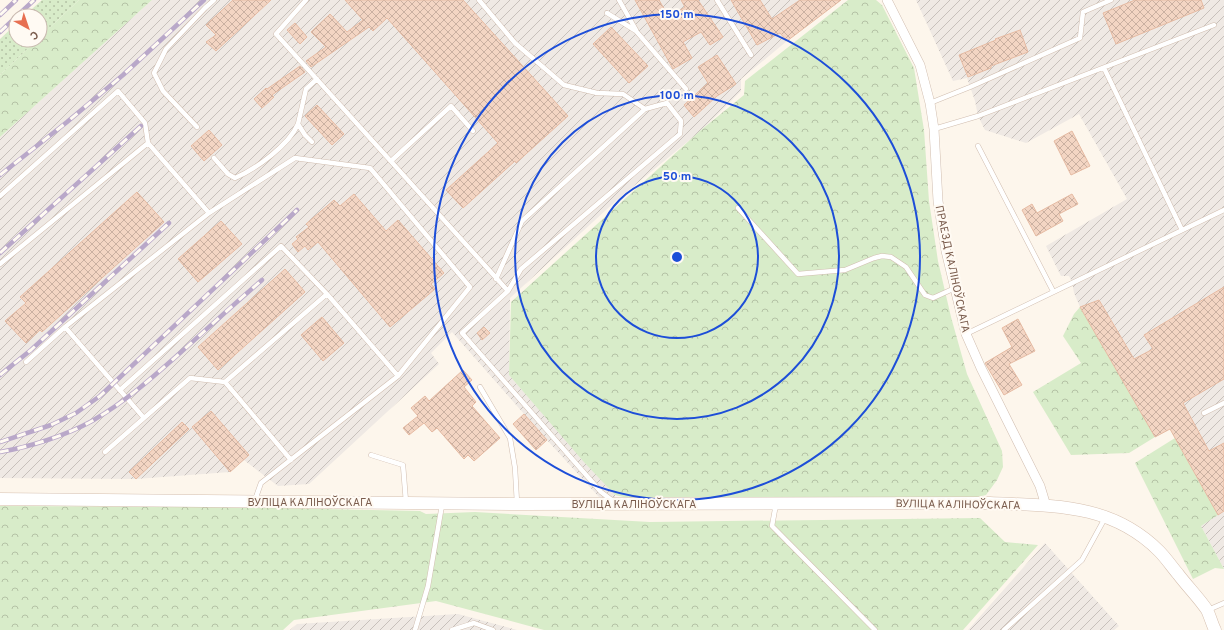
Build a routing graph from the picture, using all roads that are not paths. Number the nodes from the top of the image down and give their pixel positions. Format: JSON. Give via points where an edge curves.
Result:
{"nodes":[{"id":1,"x":214,"y":0,"type":"edge"},
{"id":2,"x":306,"y":0,"type":"edge"},
{"id":3,"x":479,"y":0,"type":"edge"},
{"id":4,"x":619,"y":0,"type":"edge"},
{"id":5,"x":717,"y":0,"type":"edge"},
{"id":6,"x":887,"y":0,"type":"edge"},
{"id":7,"x":1111,"y":0,"type":"edge"},
{"id":8,"x":607,"y":13,"type":"dead end"},
{"id":9,"x":1214,"y":25,"type":"dead end"},
{"id":10,"x":636,"y":31,"type":"junction"},
{"id":11,"x":751,"y":55,"type":"dead end"},
{"id":12,"x":1104,"y":68,"type":"junction"},
{"id":13,"x":317,"y":79,"type":"junction"},
{"id":14,"x":686,"y":89,"type":"dead end"},
{"id":15,"x":930,"y":103,"type":"junction"},
{"id":16,"x":645,"y":109,"type":"junction"},
{"id":17,"x":298,"y":124,"type":"junction"},
{"id":18,"x":197,"y":127,"type":"dead end"},
{"id":19,"x":934,"y":129,"type":"junction"},
{"id":20,"x":472,"y":131,"type":"dead end"},
{"id":21,"x":312,"y":142,"type":"dead end"},
{"id":22,"x":148,"y":143,"type":"junction"},
{"id":23,"x":978,"y":146,"type":"dead end"},
{"id":24,"x":214,"y":158,"type":"dead end"},
{"id":25,"x":391,"y":161,"type":"junction"},
{"id":26,"x":0,"y":196,"type":"edge"},
{"id":27,"x":738,"y":208,"type":"dead end"},
{"id":28,"x":1224,"y":210,"type":"edge"},
{"id":29,"x":209,"y":213,"type":"junction"},
{"id":30,"x":1182,"y":230,"type":"junction"},
{"id":31,"x":0,"y":264,"type":"edge"},
{"id":32,"x":496,"y":279,"type":"junction"},
{"id":33,"x":954,"y":288,"type":"junction"},
{"id":34,"x":508,"y":291,"type":"junction"},
{"id":35,"x":1053,"y":291,"type":"junction"},
{"id":36,"x":327,"y":294,"type":"junction"},
{"id":37,"x":65,"y":327,"type":"junction"},
{"id":38,"x":966,"y":334,"type":"junction"},
{"id":39,"x":26,"y":362,"type":"dead end"},
{"id":40,"x":398,"y":376,"type":"junction"},
{"id":41,"x":225,"y":382,"type":"junction"},
{"id":42,"x":480,"y":387,"type":"dead end"},
{"id":43,"x":120,"y":390,"type":"junction"},
{"id":44,"x":1224,"y":403,"type":"edge"},
{"id":45,"x":1204,"y":413,"type":"dead end"},
{"id":46,"x":144,"y":418,"type":"junction"},
{"id":47,"x":105,"y":452,"type":"dead end"},
{"id":48,"x":371,"y":455,"type":"dead end"},
{"id":49,"x":291,"y":460,"type":"junction"},
{"id":50,"x":0,"y":499,"type":"edge"},
{"id":51,"x":255,"y":502,"type":"junction"},
{"id":52,"x":406,"y":502,"type":"junction"},
{"id":53,"x":443,"y":502,"type":"junction"},
{"id":54,"x":518,"y":504,"type":"junction"},
{"id":55,"x":616,"y":504,"type":"junction"},
{"id":56,"x":776,"y":504,"type":"junction"},
{"id":57,"x":1046,"y":506,"type":"junction"},
{"id":58,"x":1106,"y":517,"type":"junction"},
{"id":59,"x":1224,"y":603,"type":"edge"},
{"id":60,"x":1207,"y":610,"type":"junction"},
{"id":61,"x":415,"y":630,"type":"edge"},
{"id":62,"x":452,"y":630,"type":"edge"},
{"id":63,"x":493,"y":630,"type":"edge"},
{"id":64,"x":876,"y":630,"type":"edge"},
{"id":65,"x":1004,"y":630,"type":"edge"},
{"id":66,"x":1215,"y":630,"type":"edge"}],
"edges":[{"from":1,"to":18,"type":"lane","via":[[166,50],[154,73],[163,91]]},
{"from":2,"to":13,"type":"lane","via":[[276,34]]},
{"from":3,"to":16,"type":"lane","via":[[515,43],[564,84],[597,93],[623,94]]},
{"from":4,"to":10,"type":"lane"},
{"from":5,"to":11,"type":"lane"},
{"from":6,"to":15,"type":"street","name":"ПРАЕЗД КАЛІНОЎСКАГА","via":[[920,65]]},
{"from":7,"to":15,"type":"lane","via":[[1083,12],[1080,38]]},
{"from":8,"to":10,"type":"lane"},
{"from":9,"to":12,"type":"lane"},
{"from":10,"to":14,"type":"lane"},
{"from":12,"to":19,"type":"lane","via":[[978,116]]},
{"from":12,"to":30,"type":"lane"},
{"from":13,"to":17,"type":"lane","via":[[306,89]]},
{"from":13,"to":25,"type":"lane"},
{"from":15,"to":19,"type":"street","name":"ПРАЕЗД КАЛІНОЎСКАГА"},
{"from":16,"to":32,"type":"lane","via":[[522,221]]},
{"from":16,"to":34,"type":"lane","via":[[667,103],[681,121],[680,134],[521,269]]},
{"from":17,"to":21,"type":"lane"},
{"from":17,"to":24,"type":"lane","via":[[294,134],[281,147],[235,178]]},
{"from":19,"to":33,"type":"street","name":"ПРАЕЗД КАЛІНОЎСКАГА","via":[[938,201]]},
{"from":20,"to":25,"type":"lane","via":[[451,106]]},
{"from":22,"to":26,"type":"lane","via":[[145,123],[118,91]]},
{"from":22,"to":29,"type":"lane"},
{"from":22,"to":31,"type":"lane"},
{"from":23,"to":35,"type":"lane"},
{"from":25,"to":32,"type":"lane"},
{"from":27,"to":33,"type":"lane","via":[[798,274],[844,270],[882,256],[891,257],[906,267],[925,295],[932,298]]},
{"from":28,"to":30,"type":"lane"},
{"from":29,"to":37,"type":"lane"},
{"from":29,"to":40,"type":"lane","via":[[295,158],[370,168],[470,287]]},
{"from":30,"to":35,"type":"lane"},
{"from":32,"to":34,"type":"lane"},
{"from":33,"to":38,"type":"street","name":"ПРАЕЗД КАЛІНОЎСКАГА"},
{"from":34,"to":55,"type":"lane","via":[[462,333],[601,492]]},
{"from":35,"to":38,"type":"lane"},
{"from":36,"to":40,"type":"lane"},
{"from":36,"to":41,"type":"lane"},
{"from":36,"to":43,"type":"lane","via":[[281,246]]},
{"from":37,"to":39,"type":"lane"},
{"from":37,"to":43,"type":"lane"},
{"from":38,"to":57,"type":"street","name":"ПРАЕЗД КАЛІНОЎСКАГА","via":[[1040,486]]},
{"from":40,"to":49,"type":"lane"},
{"from":41,"to":46,"type":"lane","via":[[190,378]]},
{"from":41,"to":49,"type":"lane"},
{"from":42,"to":54,"type":"lane","via":[[510,438]]},
{"from":43,"to":46,"type":"lane"},
{"from":44,"to":45,"type":"lane"},
{"from":46,"to":47,"type":"lane"},
{"from":48,"to":52,"type":"lane","via":[[403,465]]},
{"from":49,"to":51,"type":"lane","via":[[261,483]]},
{"from":50,"to":51,"type":"street","name":"ВУЛІЦА КАЛІНОЎСКАГА"},
{"from":51,"to":52,"type":"street","name":"ВУЛІЦА КАЛІНОЎСКАГА"},
{"from":52,"to":53,"type":"street","name":"ВУЛІЦА КАЛІНОЎСКАГА"},
{"from":53,"to":54,"type":"street","name":"ВУЛІЦА КАЛІНОЎСКАГА"},
{"from":53,"to":61,"type":"lane","via":[[428,586]]},
{"from":54,"to":55,"type":"street","name":"ВУЛІЦА КАЛІНОЎСКАГА"},
{"from":55,"to":56,"type":"street","name":"ВУЛІЦА КАЛІНОЎСКАГА"},
{"from":56,"to":57,"type":"street","name":"ВУЛІЦА КАЛІНОЎСКАГА","via":[[990,503]]},
{"from":56,"to":64,"type":"lane","via":[[772,526]]},
{"from":57,"to":58,"type":"street","name":"ВУЛІЦА КАЛІНОЎСКАГА","via":[[1084,510]]},
{"from":58,"to":60,"type":"street","name":"ВУЛІЦА КАЛІНОЎСКАГА","via":[[1134,530],[1159,551]]},
{"from":58,"to":65,"type":"lane","via":[[1082,560]]},
{"from":59,"to":60,"type":"lane"},
{"from":60,"to":66,"type":"street","name":"ВУЛІЦА КАЛІНОЎСКАГА"},
{"from":62,"to":63,"type":"lane","via":[[474,623]]}]}
